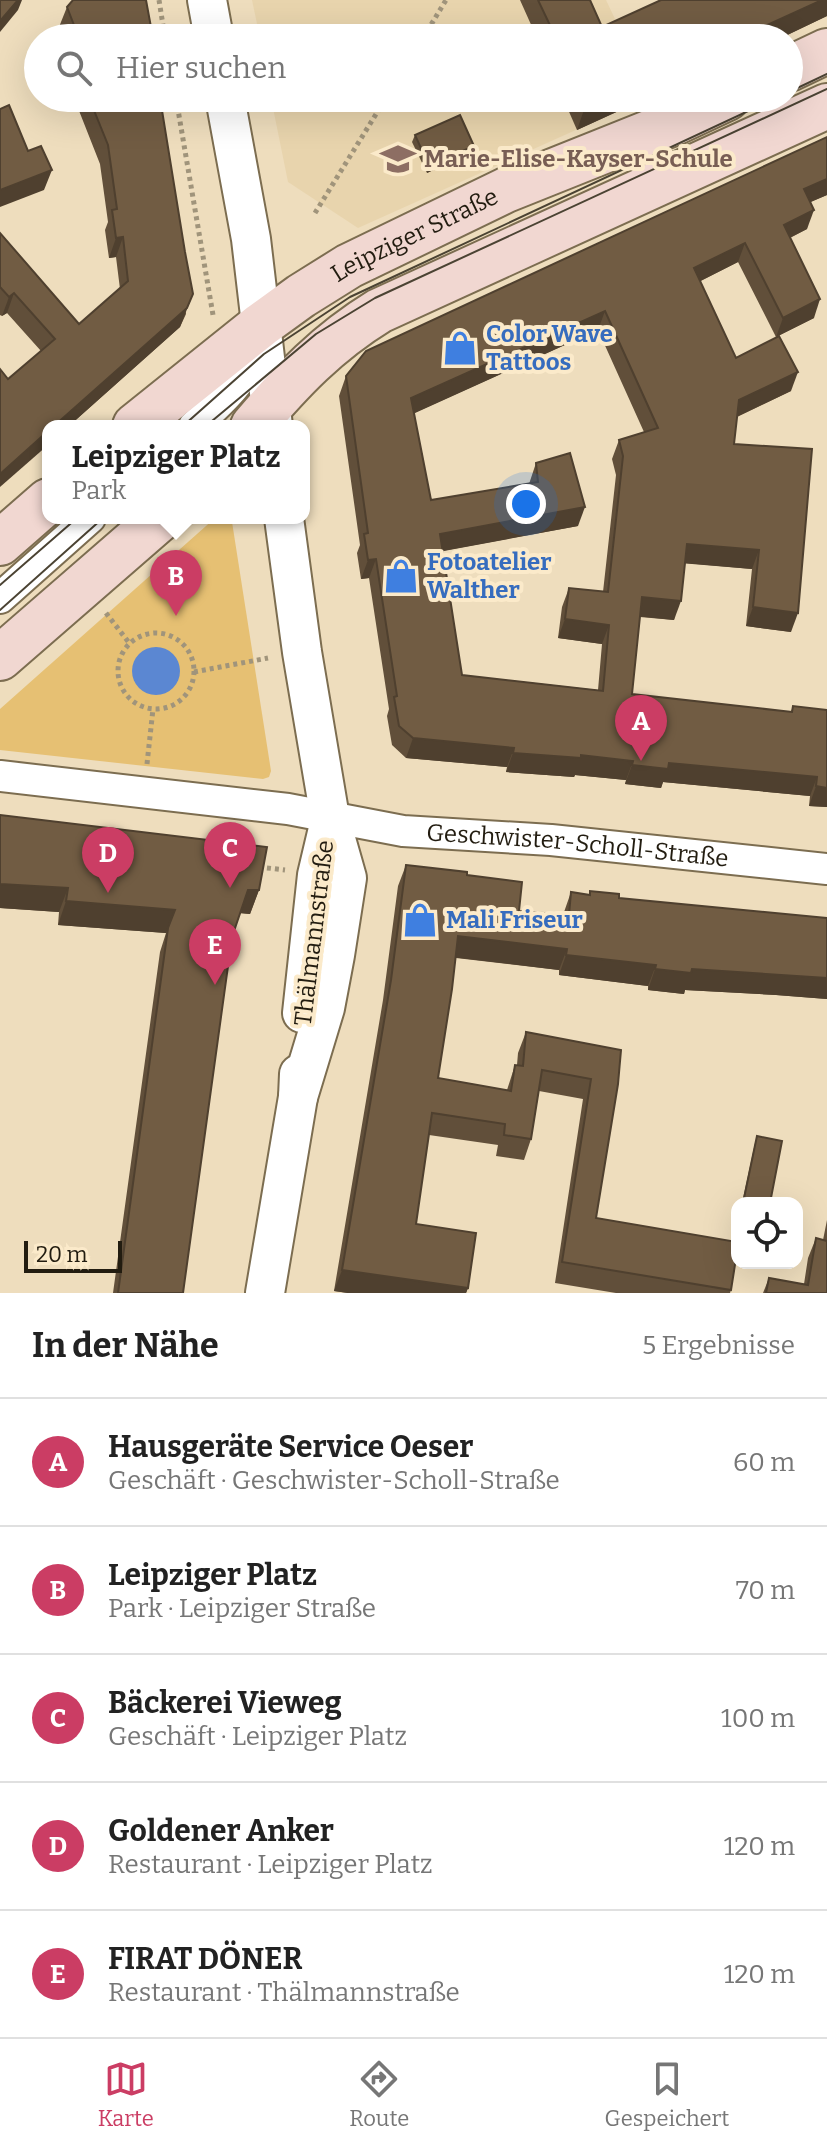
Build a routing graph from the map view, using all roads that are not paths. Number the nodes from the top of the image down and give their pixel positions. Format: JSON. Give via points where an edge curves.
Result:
{"nodes":[{"id":1,"x":207,"y":0,"type":"edge"},
{"id":2,"x":211,"y":24,"type":"edge"},
{"id":3,"x":827,"y":51,"type":"edge"},
{"id":4,"x":803,"y":62,"type":"edge"},
{"id":5,"x":827,"y":106,"type":"edge"},
{"id":6,"x":228,"y":112,"type":"edge"},
{"id":7,"x":697,"y":112,"type":"edge"},
{"id":8,"x":260,"y":311,"type":"junction"},
{"id":9,"x":265,"y":419,"type":"edge"},
{"id":10,"x":142,"y":420,"type":"edge"},
{"id":11,"x":201,"y":420,"type":"edge"},
{"id":12,"x":42,"y":506,"type":"edge"},
{"id":13,"x":83,"y":524,"type":"edge"},
{"id":14,"x":154,"y":524,"type":"edge"},
{"id":15,"x":285,"y":524,"type":"edge"},
{"id":16,"x":0,"y":543,"type":"edge"},
{"id":17,"x":0,"y":598,"type":"edge"},
{"id":18,"x":0,"y":658,"type":"edge"},
{"id":19,"x":0,"y":776,"type":"edge"},
{"id":20,"x":330,"y":818,"type":"junction"},
{"id":21,"x":827,"y":869,"type":"edge"},
{"id":22,"x":298,"y":1097,"type":"junction"},
{"id":23,"x":265,"y":1293,"type":"edge"}],
"edges":[{"from":1,"to":2,"type":"street"},
{"from":3,"to":4,"type":"main road"},
{"from":5,"to":9,"type":"main road","via":[[379,311],[304,368]]},
{"from":6,"to":8,"type":"street"},
{"from":7,"to":8,"type":"main road","name":"Leipziger Straße","via":[[506,190]]},
{"from":8,"to":9,"type":"street"},
{"from":8,"to":10,"type":"main road","name":"Leipziger Straße"},
{"from":8,"to":11,"type":"street","via":[[257,346],[247,369],[228,396]]},
{"from":12,"to":16,"type":"main road"},
{"from":13,"to":17,"type":"street"},
{"from":14,"to":18,"type":"main road"},
{"from":15,"to":20,"type":"street"},
{"from":19,"to":20,"type":"street","name":"Geschwister-Scholl-Straße"},
{"from":20,"to":21,"type":"street","name":"Geschwister-Scholl-Straße","via":[[403,831],[551,840]]},
{"from":20,"to":22,"type":"street","name":"Thälmannstraße","via":[[317,875],[303,996]]},
{"from":20,"to":22,"type":"street","name":"Thälmannstraße","via":[[347,878],[325,1008]]},
{"from":22,"to":23,"type":"street","name":"Thälmannstraße"}]}
